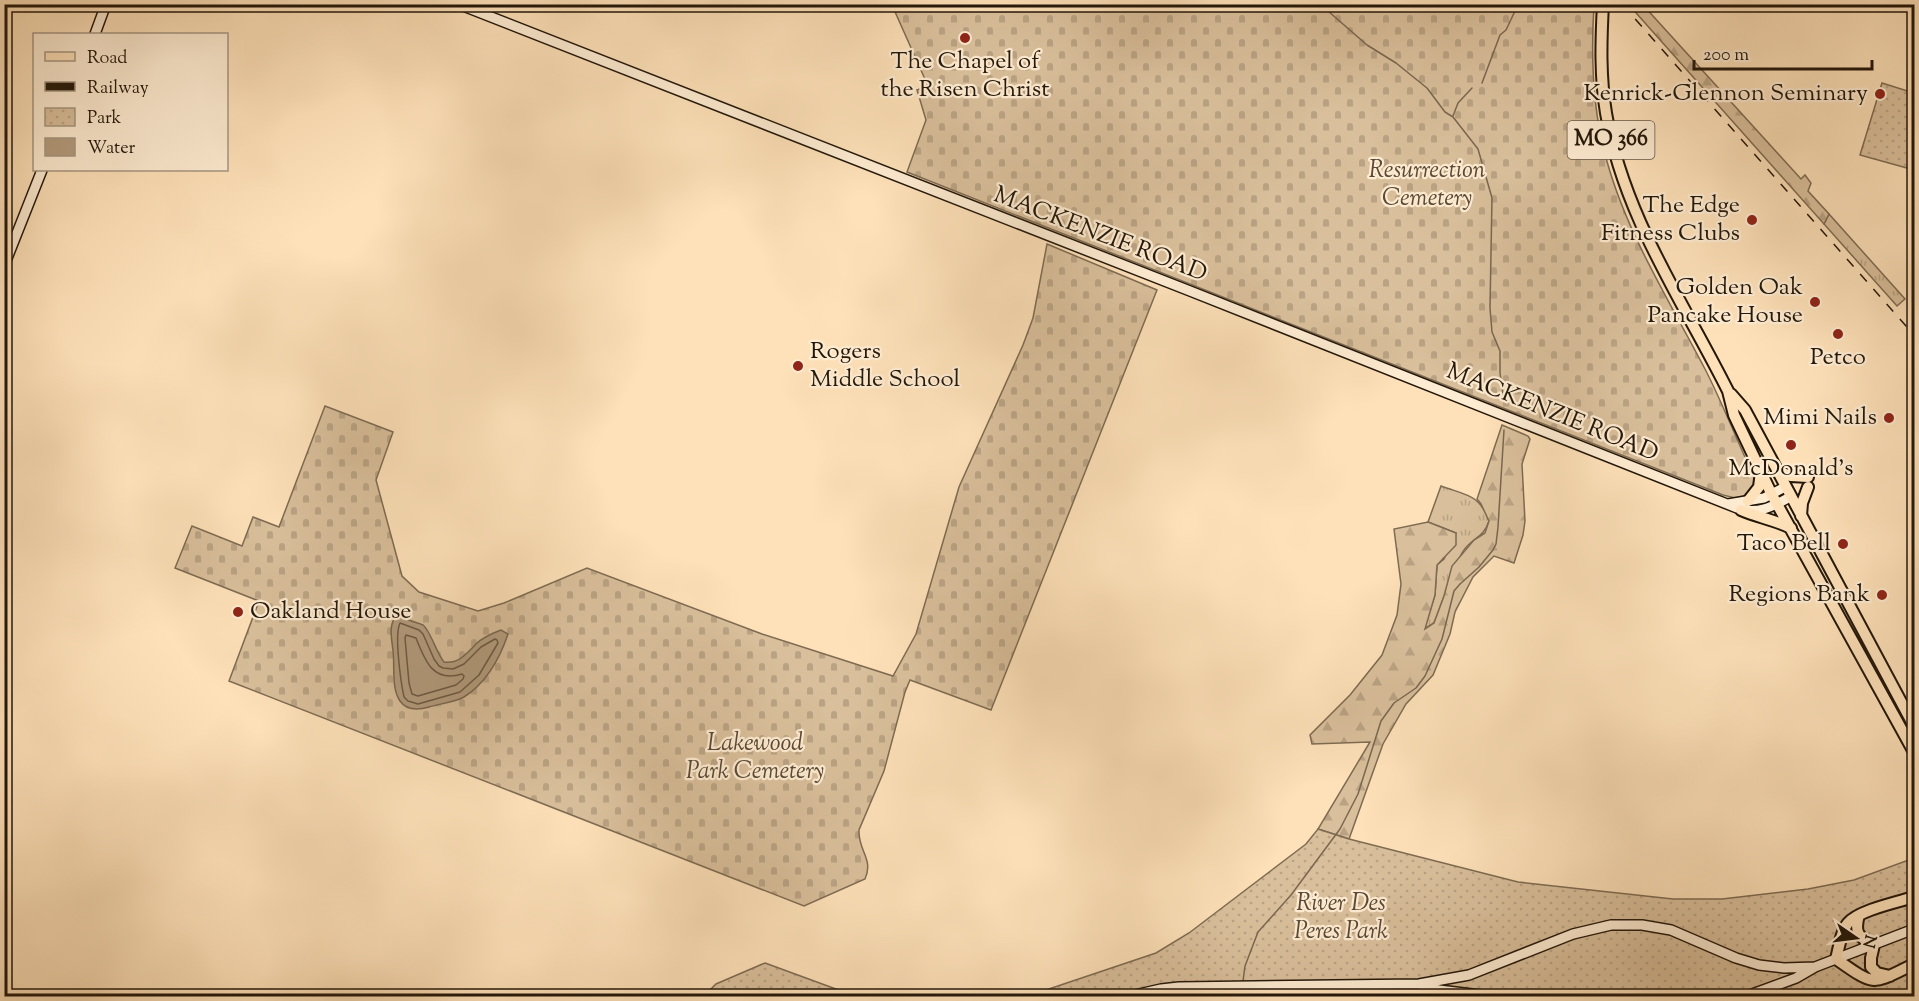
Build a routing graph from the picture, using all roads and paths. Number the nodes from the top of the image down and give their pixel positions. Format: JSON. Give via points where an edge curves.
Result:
{"nodes":[{"id":1,"x":106,"y":4,"type":"edge"},
{"id":2,"x":458,"y":4,"type":"edge"},
{"id":3,"x":1603,"y":4,"type":"edge"},
{"id":4,"x":94,"y":33,"type":"edge"},
{"id":5,"x":42,"y":171,"type":"edge"},
{"id":6,"x":4,"y":266,"type":"edge"},
{"id":7,"x":1728,"y":391,"type":"junction"},
{"id":8,"x":1761,"y":471,"type":"junction"},
{"id":9,"x":1777,"y":471,"type":"junction"},
{"id":10,"x":1788,"y":492,"type":"junction"},
{"id":11,"x":1775,"y":499,"type":"junction"},
{"id":12,"x":1745,"y":505,"type":"junction"},
{"id":13,"x":1801,"y":517,"type":"junction"},
{"id":14,"x":1791,"y":528,"type":"junction"},
{"id":15,"x":1914,"y":726,"type":"edge"},
{"id":16,"x":1914,"y":752,"type":"edge"},
{"id":17,"x":1914,"y":897,"type":"edge"},
{"id":18,"x":1859,"y":915,"type":"junction"},
{"id":19,"x":1914,"y":929,"type":"edge"},
{"id":20,"x":1874,"y":945,"type":"junction"},
{"id":21,"x":1836,"y":959,"type":"junction"},
{"id":22,"x":1914,"y":964,"type":"edge"},
{"id":23,"x":1815,"y":967,"type":"junction"},
{"id":24,"x":1890,"y":976,"type":"junction"},
{"id":25,"x":1419,"y":984,"type":"junction"},
{"id":26,"x":1130,"y":996,"type":"edge"},
{"id":27,"x":1489,"y":996,"type":"edge"},
{"id":28,"x":1747,"y":996,"type":"edge"}],
"edges":[{"from":1,"to":4,"type":"main road"},
{"from":2,"to":12,"type":"main road","name":"MACKENZIE ROAD","via":[[1728,504]]},
{"from":3,"to":7,"type":"main road","number":"MO 366","via":[[1604,98],[1622,178],[1639,221]]},
{"from":5,"to":6,"type":"main road"},
{"from":7,"to":8,"type":"main road","number":"MO 366","via":[[1734,415]]},
{"from":7,"to":9,"type":"main road","number":"MO 366","via":[[1745,410]]},
{"from":8,"to":11,"type":"main road","number":"MO 366"},
{"from":8,"to":12,"type":"main road","via":[[1759,487]]},
{"from":9,"to":10,"type":"main road","number":"MO 366"},
{"from":9,"to":13,"type":"main road","via":[[1808,482]]},
{"from":10,"to":11,"type":"main road"},
{"from":10,"to":13,"type":"main road","number":"MO 366"},
{"from":11,"to":12,"type":"main road","via":[[1760,511]]},
{"from":11,"to":14,"type":"main road","number":"MO 366"},
{"from":12,"to":14,"type":"main road","via":[[1758,517]]},
{"from":13,"to":15,"type":"main road","number":"MO 366"},
{"from":14,"to":16,"type":"main road","number":"MO 366"},
{"from":17,"to":18,"type":"main road"},
{"from":18,"to":20,"type":"main road","via":[[1859,935]]},
{"from":18,"to":21,"type":"main road","via":[[1845,928]]},
{"from":19,"to":20,"type":"main road"},
{"from":20,"to":21,"type":"main road"},
{"from":20,"to":24,"type":"main road","via":[[1871,967]]},
{"from":21,"to":23,"type":"main road"},
{"from":21,"to":24,"type":"main road","via":[[1867,980],[1878,982]]},
{"from":22,"to":24,"type":"main road"},
{"from":23,"to":25,"type":"main road","via":[[1759,965],[1671,930],[1611,925],[1573,933],[1468,975]]},
{"from":23,"to":28,"type":"main road"},
{"from":25,"to":26,"type":"main road","via":[[1171,988]]},
{"from":25,"to":27,"type":"main road"}]}
